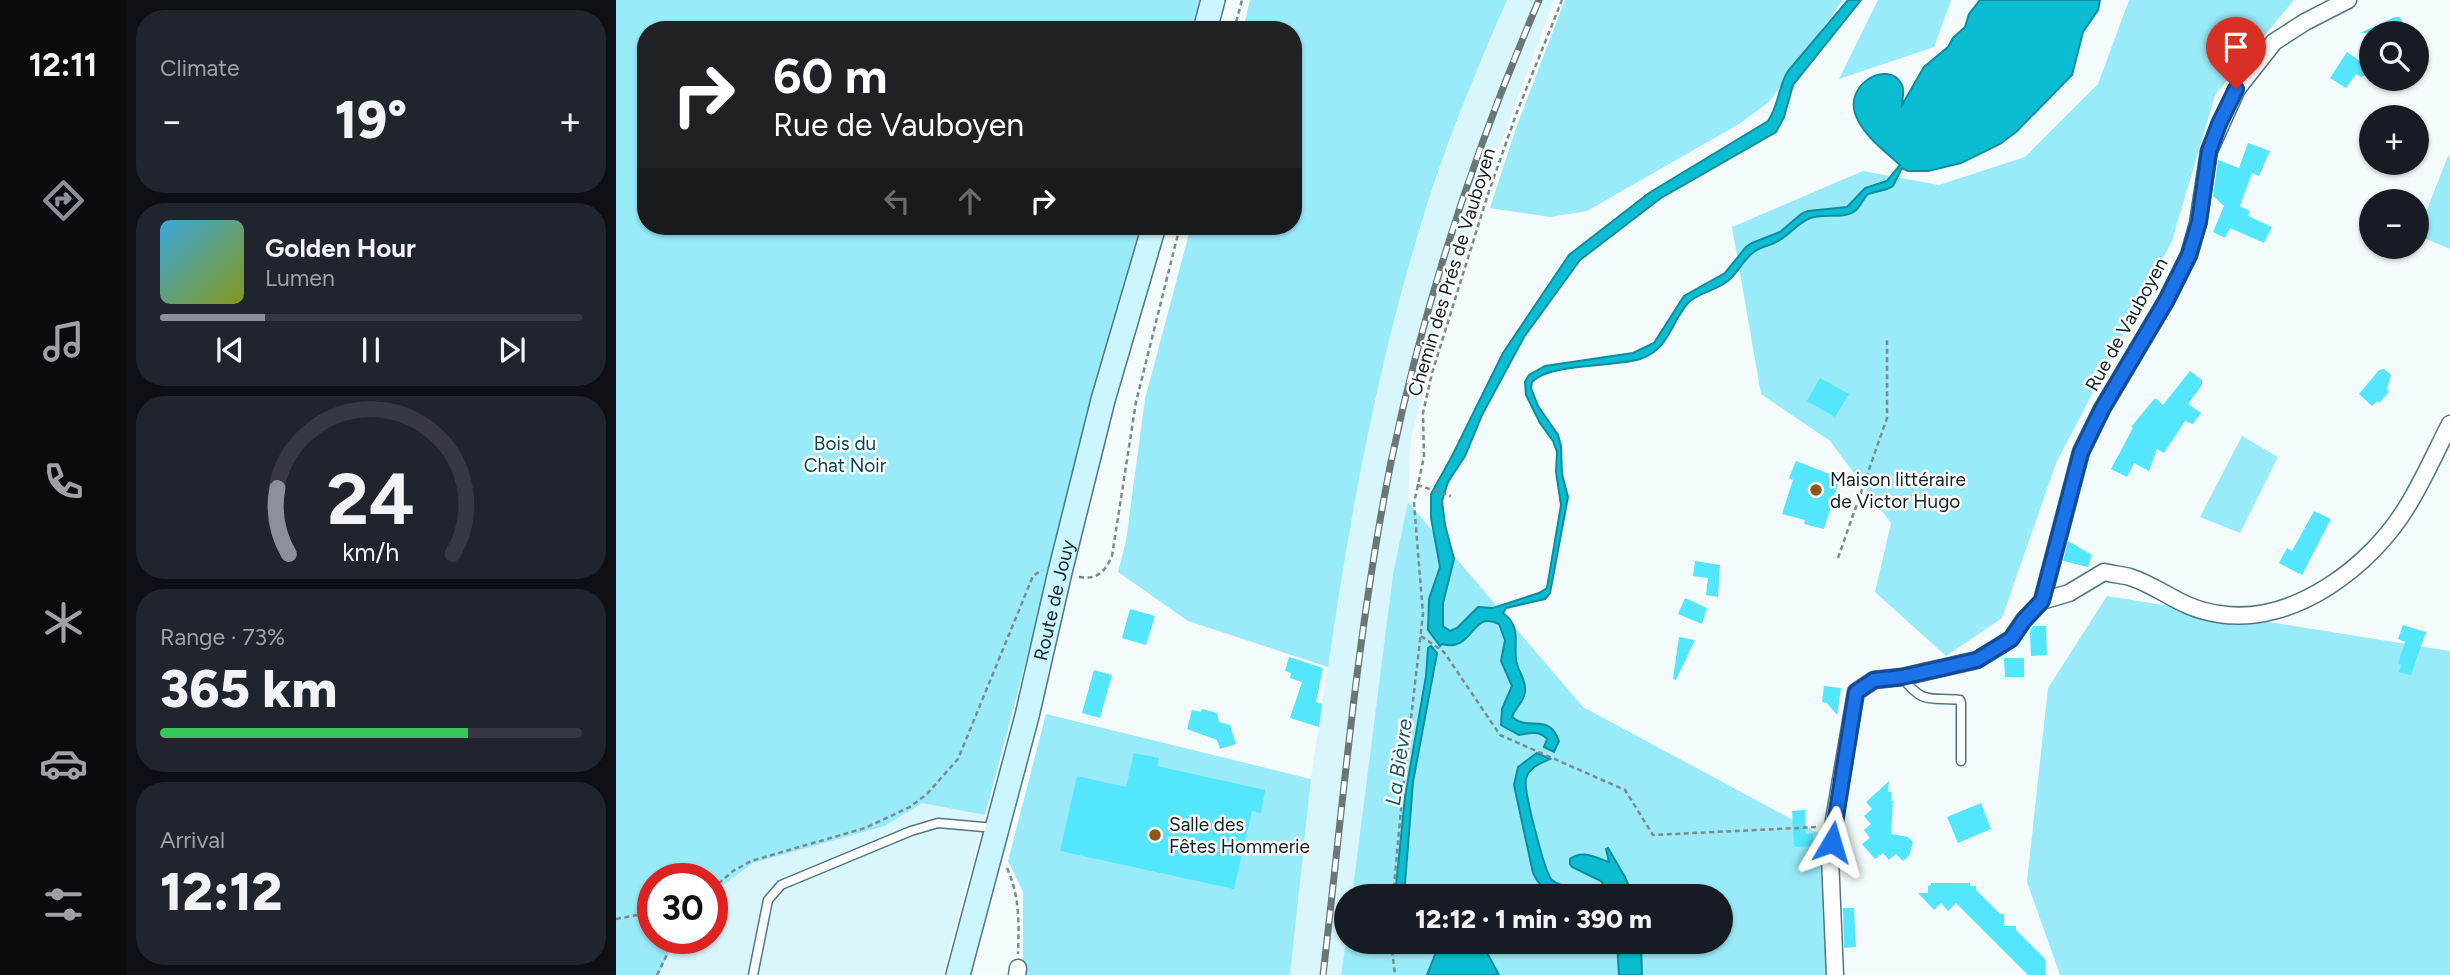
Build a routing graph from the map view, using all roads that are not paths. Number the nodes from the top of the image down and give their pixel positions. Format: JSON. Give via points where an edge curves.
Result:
{"nodes":[{"id":1,"x":1213,"y":0,"type":"edge"},
{"id":2,"x":2348,"y":0,"type":"edge"},
{"id":3,"x":1207,"y":21,"type":"edge"},
{"id":4,"x":1151,"y":235,"type":"edge"},
{"id":5,"x":2450,"y":424,"type":"edge"},
{"id":6,"x":2042,"y":601,"type":"junction"},
{"id":7,"x":1902,"y":677,"type":"junction"},
{"id":8,"x":1961,"y":761,"type":"dead end"},
{"id":9,"x":997,"y":828,"type":"junction"},
{"id":10,"x":753,"y":975,"type":"edge"},
{"id":11,"x":958,"y":975,"type":"edge"},
{"id":12,"x":1835,"y":975,"type":"edge"}],
"edges":[{"from":1,"to":3,"type":"main road"},
{"from":2,"to":6,"type":"street","name":"Rue de Vauboyen","via":[[2274,42],[2236,89],[2209,151],[2199,222],[2189,255],[2081,452]]},
{"from":4,"to":9,"type":"main road","name":"Route de Jouy","via":[[1103,400]]},
{"from":5,"to":6,"type":"street","via":[[2408,506],[2373,552],[2295,605],[2242,616],[2219,614],[2189,608],[2130,578],[2104,572],[2069,593]]},
{"from":6,"to":7,"type":"street","name":"Rue de Vauboyen","via":[[2011,639],[1977,660]]},
{"from":7,"to":8,"type":"lane","via":[[1930,700],[1960,700]]},
{"from":7,"to":12,"type":"street","name":"Rue de Vauboyen","via":[[1874,680],[1856,692],[1830,857]]},
{"from":9,"to":10,"type":"lane","via":[[938,823],[781,885],[768,900]]},
{"from":9,"to":11,"type":"main road","name":"Route de Jouy"}]}
